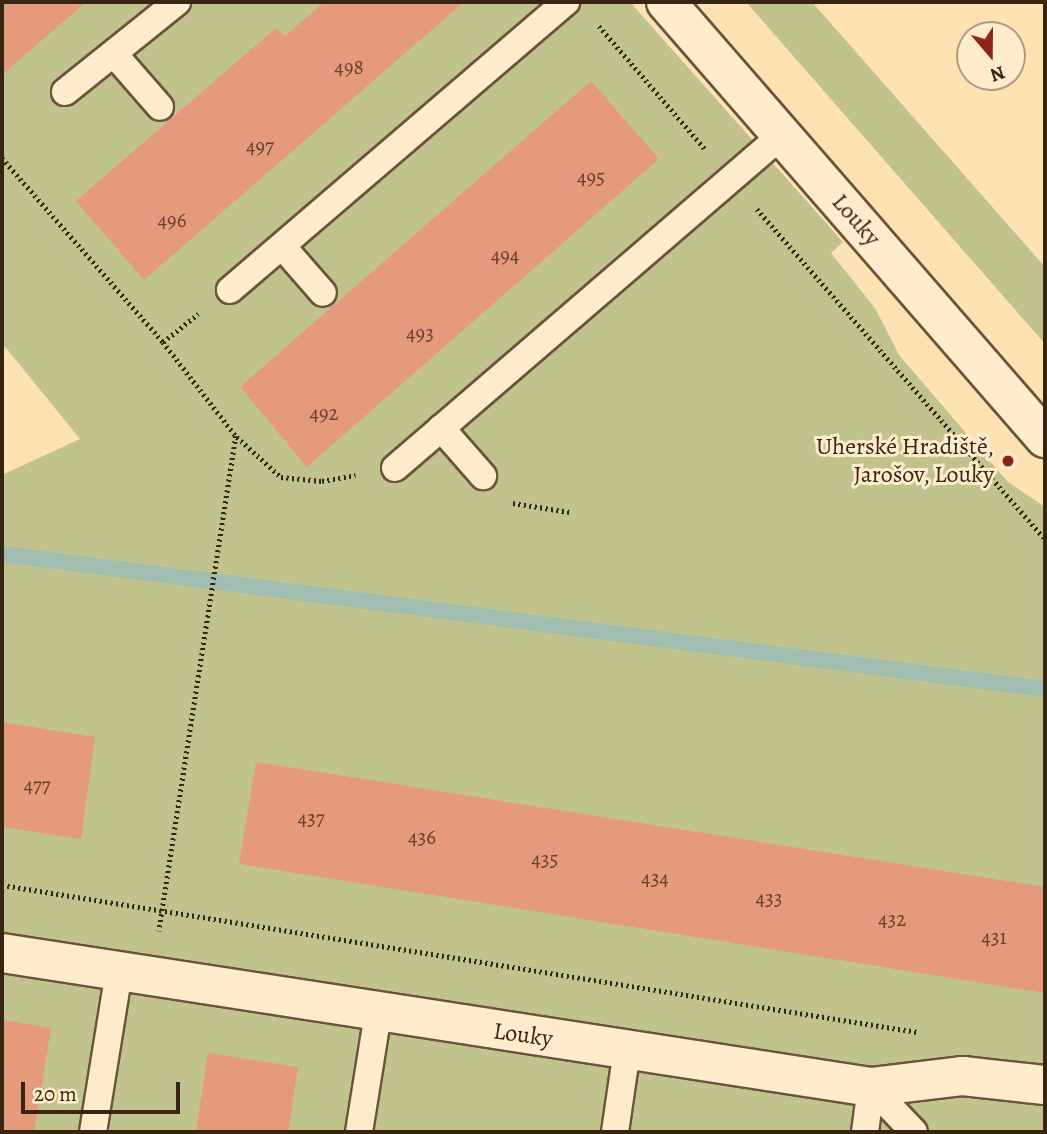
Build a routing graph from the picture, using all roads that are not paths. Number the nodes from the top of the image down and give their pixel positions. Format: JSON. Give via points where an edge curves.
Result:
{"nodes":[{"id":1,"x":177,"y":2,"type":"edge"},
{"id":2,"x":566,"y":2,"type":"edge"},
{"id":3,"x":666,"y":2,"type":"edge"},
{"id":4,"x":114,"y":54,"type":"junction"},
{"id":5,"x":65,"y":92,"type":"dead end"},
{"id":6,"x":160,"y":107,"type":"dead end"},
{"id":7,"x":782,"y":135,"type":"junction"},
{"id":8,"x":282,"y":246,"type":"junction"},
{"id":9,"x":229,"y":290,"type":"dead end"},
{"id":10,"x":323,"y":293,"type":"dead end"},
{"id":11,"x":441,"y":428,"type":"junction"},
{"id":12,"x":1045,"y":438,"type":"edge"},
{"id":13,"x":395,"y":468,"type":"dead end"},
{"id":14,"x":483,"y":476,"type":"dead end"},
{"id":15,"x":2,"y":953,"type":"edge"},
{"id":16,"x":136,"y":974,"type":"junction"},
{"id":17,"x":377,"y":1014,"type":"junction"},
{"id":18,"x":627,"y":1050,"type":"junction"},
{"id":19,"x":1045,"y":1085,"type":"edge"},
{"id":20,"x":871,"y":1087,"type":"junction"},
{"id":21,"x":93,"y":1132,"type":"edge"},
{"id":22,"x":359,"y":1132,"type":"edge"},
{"id":23,"x":615,"y":1132,"type":"edge"},
{"id":24,"x":865,"y":1132,"type":"edge"},
{"id":25,"x":914,"y":1132,"type":"edge"}],
"edges":[{"from":1,"to":4,"type":"lane"},
{"from":2,"to":8,"type":"lane"},
{"from":3,"to":7,"type":"street","name":"Louky"},
{"from":4,"to":5,"type":"lane"},
{"from":4,"to":6,"type":"lane"},
{"from":7,"to":11,"type":"lane"},
{"from":7,"to":12,"type":"street","name":"Louky"},
{"from":8,"to":9,"type":"lane"},
{"from":8,"to":10,"type":"lane"},
{"from":11,"to":13,"type":"lane"},
{"from":11,"to":14,"type":"lane"},
{"from":15,"to":16,"type":"street","name":"Louky"},
{"from":16,"to":17,"type":"street","name":"Louky"},
{"from":16,"to":21,"type":"lane"},
{"from":17,"to":18,"type":"street","name":"Louky"},
{"from":17,"to":22,"type":"lane"},
{"from":18,"to":20,"type":"street","name":"Louky"},
{"from":18,"to":23,"type":"lane"},
{"from":19,"to":20,"type":"street","name":"Louky","via":[[963,1076]]},
{"from":20,"to":24,"type":"lane"},
{"from":20,"to":25,"type":"lane"}]}
